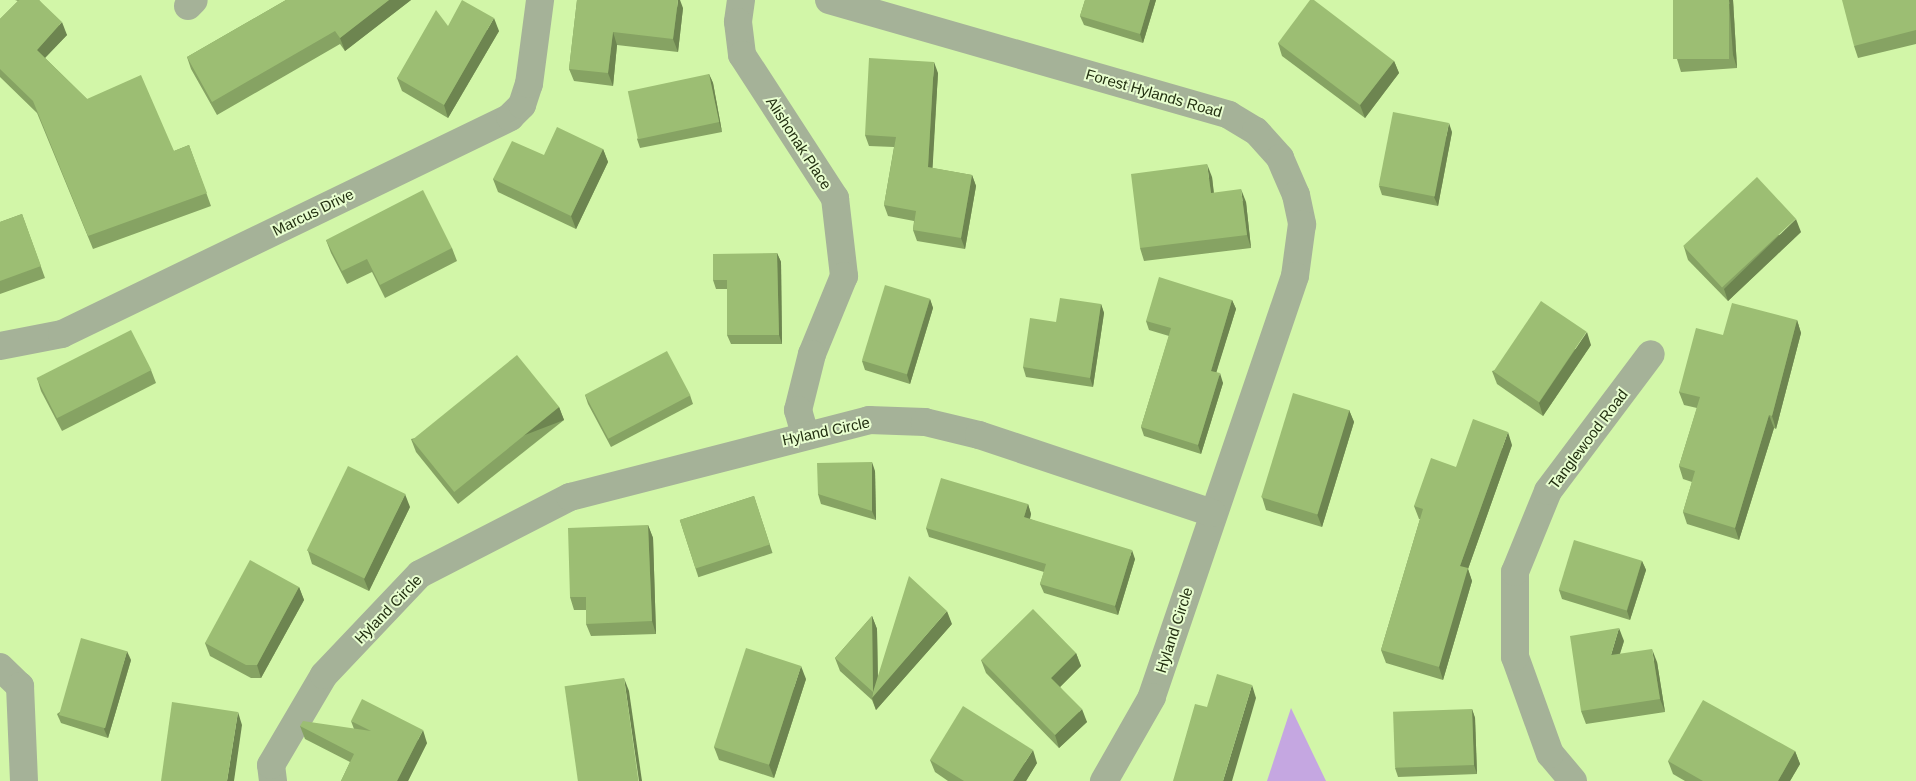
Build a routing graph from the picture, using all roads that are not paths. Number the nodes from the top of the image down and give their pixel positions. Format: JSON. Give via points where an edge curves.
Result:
{"nodes":[{"id":1,"x":540,"y":0,"type":"edge"},
{"id":2,"x":742,"y":0,"type":"edge"},
{"id":3,"x":829,"y":0,"type":"edge"},
{"id":4,"x":0,"y":346,"type":"edge"},
{"id":5,"x":1651,"y":354,"type":"dead end"},
{"id":6,"x":805,"y":434,"type":"junction"},
{"id":7,"x":1212,"y":513,"type":"junction"},
{"id":8,"x":0,"y":667,"type":"edge"},
{"id":9,"x":24,"y":781,"type":"edge"},
{"id":10,"x":273,"y":781,"type":"edge"},
{"id":11,"x":1104,"y":781,"type":"edge"},
{"id":12,"x":1573,"y":781,"type":"edge"}],
"edges":[{"from":1,"to":4,"type":"street","name":"Marcus Drive","via":[[529,84],[522,105],[510,117],[62,334]]},
{"from":2,"to":6,"type":"street","name":"Alishonak Place","via":[[738,22],[742,55],[835,198],[844,276],[812,354],[798,410]]},
{"from":3,"to":7,"type":"street","name":"Forest Hylands Road","via":[[1229,115],[1256,132],[1280,158],[1296,195],[1302,224],[1295,276]]},
{"from":5,"to":12,"type":"street","name":"Tanglewood Road","via":[[1548,491],[1515,572],[1515,657],[1550,754]]},
{"from":6,"to":7,"type":"street","name":"Hyland Circle","via":[[870,420],[925,422],[978,435]]},
{"from":6,"to":10,"type":"street","name":"Hyland Circle","via":[[570,497],[420,574],[324,675],[271,765]]},
{"from":7,"to":11,"type":"street","name":"Hyland Circle","via":[[1152,697]]},
{"from":8,"to":9,"type":"street","via":[[20,686]]}]}
